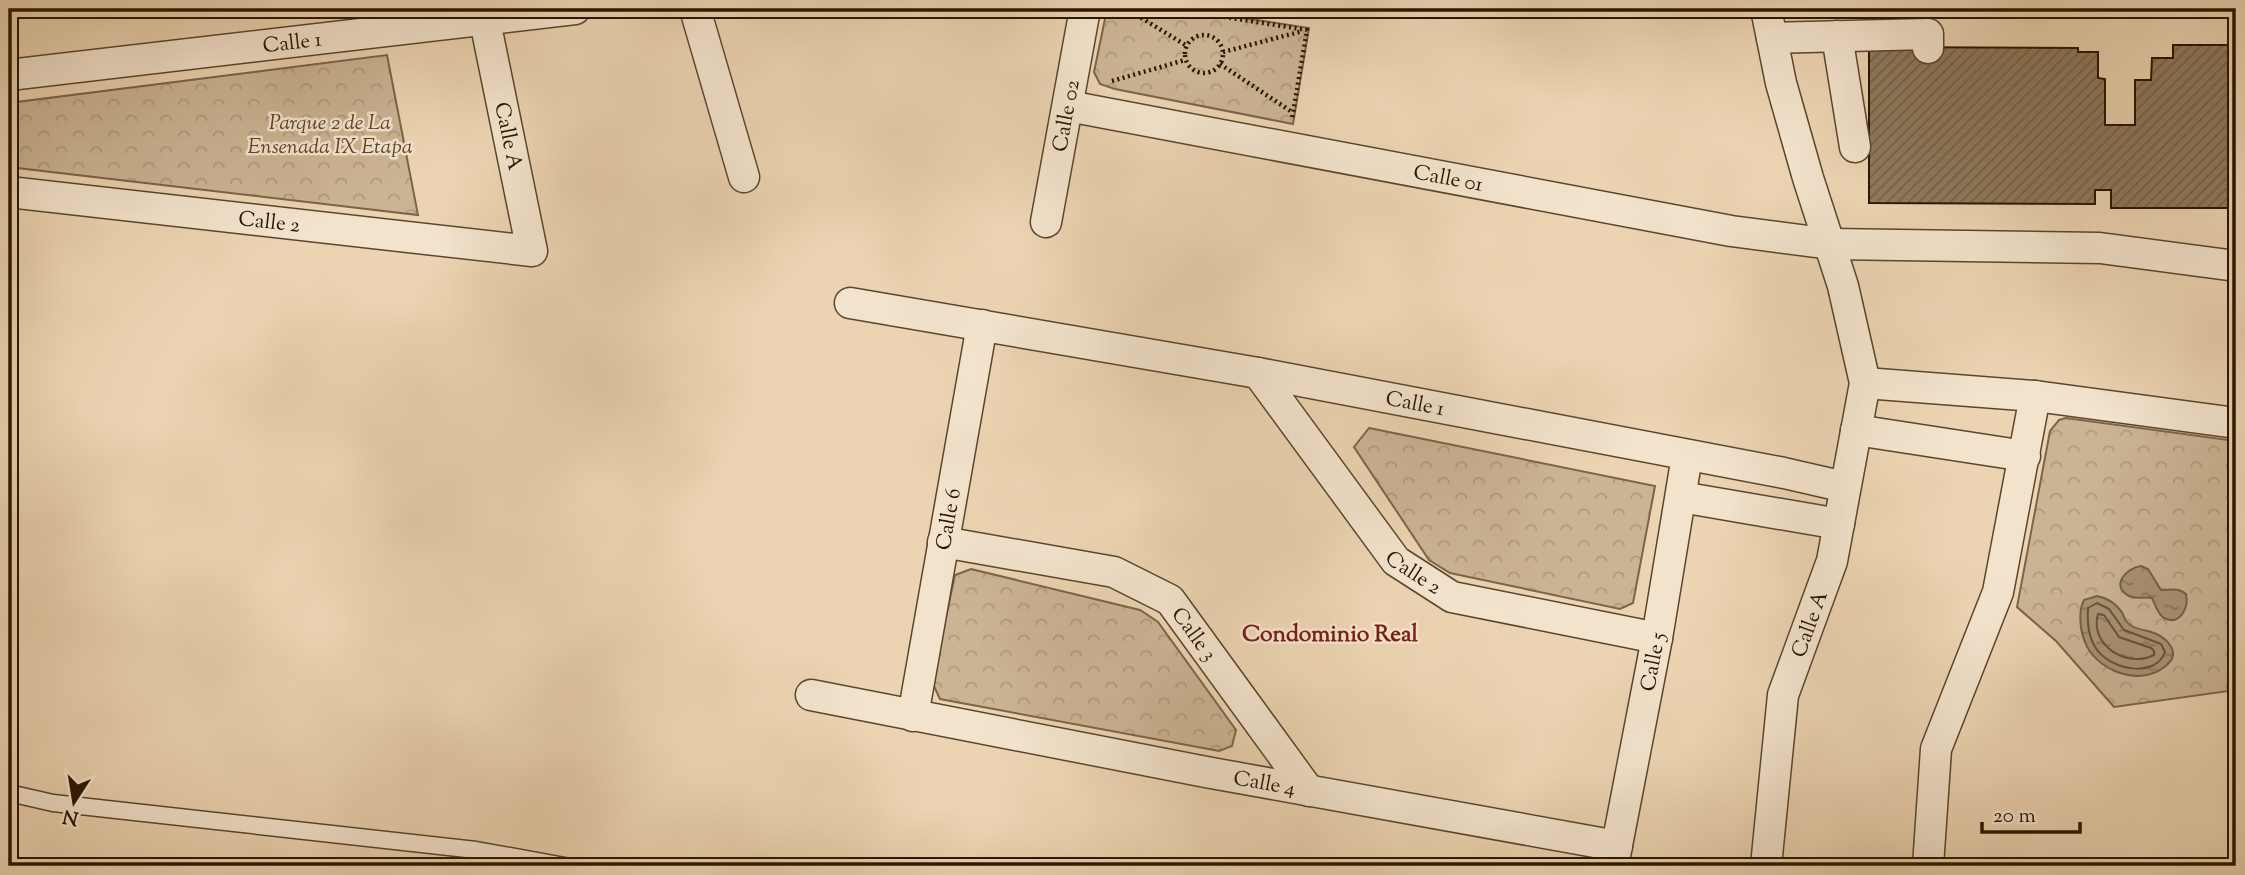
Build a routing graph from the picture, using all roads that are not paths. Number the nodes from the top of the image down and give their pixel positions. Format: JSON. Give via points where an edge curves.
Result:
{"nodes":[{"id":1,"x":575,"y":9,"type":"edge"},
{"id":2,"x":695,"y":9,"type":"edge"},
{"id":3,"x":1086,"y":9,"type":"edge"},
{"id":4,"x":1766,"y":9,"type":"edge"},
{"id":5,"x":485,"y":20,"type":"junction"},
{"id":6,"x":1837,"y":36,"type":"junction"},
{"id":7,"x":1772,"y":38,"type":"junction"},
{"id":8,"x":1928,"y":48,"type":"dead end"},
{"id":9,"x":9,"y":75,"type":"edge"},
{"id":10,"x":1068,"y":106,"type":"junction"},
{"id":11,"x":1855,"y":147,"type":"dead end"},
{"id":12,"x":744,"y":177,"type":"dead end"},
{"id":13,"x":9,"y":192,"type":"edge"},
{"id":14,"x":1046,"y":222,"type":"dead end"},
{"id":15,"x":1831,"y":244,"type":"junction"},
{"id":16,"x":532,"y":251,"type":"joint"},
{"id":17,"x":2236,"y":266,"type":"edge"},
{"id":18,"x":850,"y":303,"type":"dead end"},
{"id":19,"x":982,"y":325,"type":"junction"},
{"id":20,"x":1258,"y":373,"type":"junction"},
{"id":21,"x":1865,"y":383,"type":"junction"},
{"id":22,"x":2035,"y":396,"type":"junction"},
{"id":23,"x":2236,"y":423,"type":"edge"},
{"id":24,"x":1856,"y":430,"type":"junction"},
{"id":25,"x":1688,"y":456,"type":"junction"},
{"id":26,"x":2025,"y":456,"type":"junction"},
{"id":27,"x":1845,"y":487,"type":"junction"},
{"id":28,"x":1681,"y":497,"type":"junction"},
{"id":29,"x":1839,"y":524,"type":"junction"},
{"id":30,"x":943,"y":542,"type":"junction"},
{"id":31,"x":1657,"y":638,"type":"junction"},
{"id":32,"x":811,"y":695,"type":"dead end"},
{"id":33,"x":913,"y":716,"type":"junction"},
{"id":34,"x":1309,"y":791,"type":"junction"},
{"id":35,"x":9,"y":793,"type":"edge"},
{"id":36,"x":1615,"y":856,"type":"edge"},
{"id":37,"x":565,"y":866,"type":"edge"},
{"id":38,"x":1766,"y":866,"type":"edge"},
{"id":39,"x":1928,"y":866,"type":"edge"}],
"edges":[{"from":1,"to":5,"type":"street","name":"Calle 1"},
{"from":2,"to":12,"type":"street"},
{"from":3,"to":10,"type":"street","name":"Calle 02"},
{"from":4,"to":7,"type":"street"},
{"from":5,"to":9,"type":"street","name":"Calle 1"},
{"from":5,"to":16,"type":"street","name":"Calle A"},
{"from":6,"to":7,"type":"street"},
{"from":6,"to":8,"type":"street","via":[[1928,34]]},
{"from":6,"to":11,"type":"street"},
{"from":7,"to":15,"type":"street","via":[[1808,178]]},
{"from":10,"to":14,"type":"street","name":"Calle 02"},
{"from":10,"to":15,"type":"street","name":"Calle 01","via":[[1731,231]]},
{"from":13,"to":16,"type":"street","name":"Calle 2"},
{"from":15,"to":17,"type":"street","name":"Calle 01","via":[[2075,246]]},
{"from":15,"to":21,"type":"street"},
{"from":18,"to":19,"type":"street","name":"Calle 1"},
{"from":19,"to":20,"type":"street","name":"Calle 1"},
{"from":19,"to":30,"type":"street","name":"Calle 6"},
{"from":20,"to":25,"type":"street","name":"Calle 1"},
{"from":20,"to":31,"type":"street","name":"Calle 2","via":[[1396,561],[1452,597]]},
{"from":21,"to":22,"type":"street"},
{"from":21,"to":24,"type":"street","name":"Calle A"},
{"from":22,"to":23,"type":"street"},
{"from":22,"to":26,"type":"street"},
{"from":24,"to":26,"type":"street"},
{"from":24,"to":27,"type":"street","name":"Calle A"},
{"from":25,"to":27,"type":"street","name":"Calle 1"},
{"from":25,"to":28,"type":"street","name":"Calle 5"},
{"from":26,"to":39,"type":"street","via":[[1998,592],[1936,749]]},
{"from":27,"to":29,"type":"street","name":"Calle A"},
{"from":28,"to":29,"type":"street"},
{"from":28,"to":31,"type":"street","name":"Calle 5"},
{"from":29,"to":38,"type":"street","name":"Calle A","via":[[1832,561],[1783,695]]},
{"from":30,"to":33,"type":"street","name":"Calle 6"},
{"from":30,"to":34,"type":"street","name":"Calle 3","via":[[1114,572],[1170,600]]},
{"from":31,"to":36,"type":"street","name":"Calle 5"},
{"from":32,"to":33,"type":"street","name":"Calle 4"},
{"from":33,"to":34,"type":"street","name":"Calle 4"},
{"from":34,"to":36,"type":"street","name":"Calle 4"},
{"from":35,"to":37,"type":"lane","via":[[53,803],[476,850]]}]}
